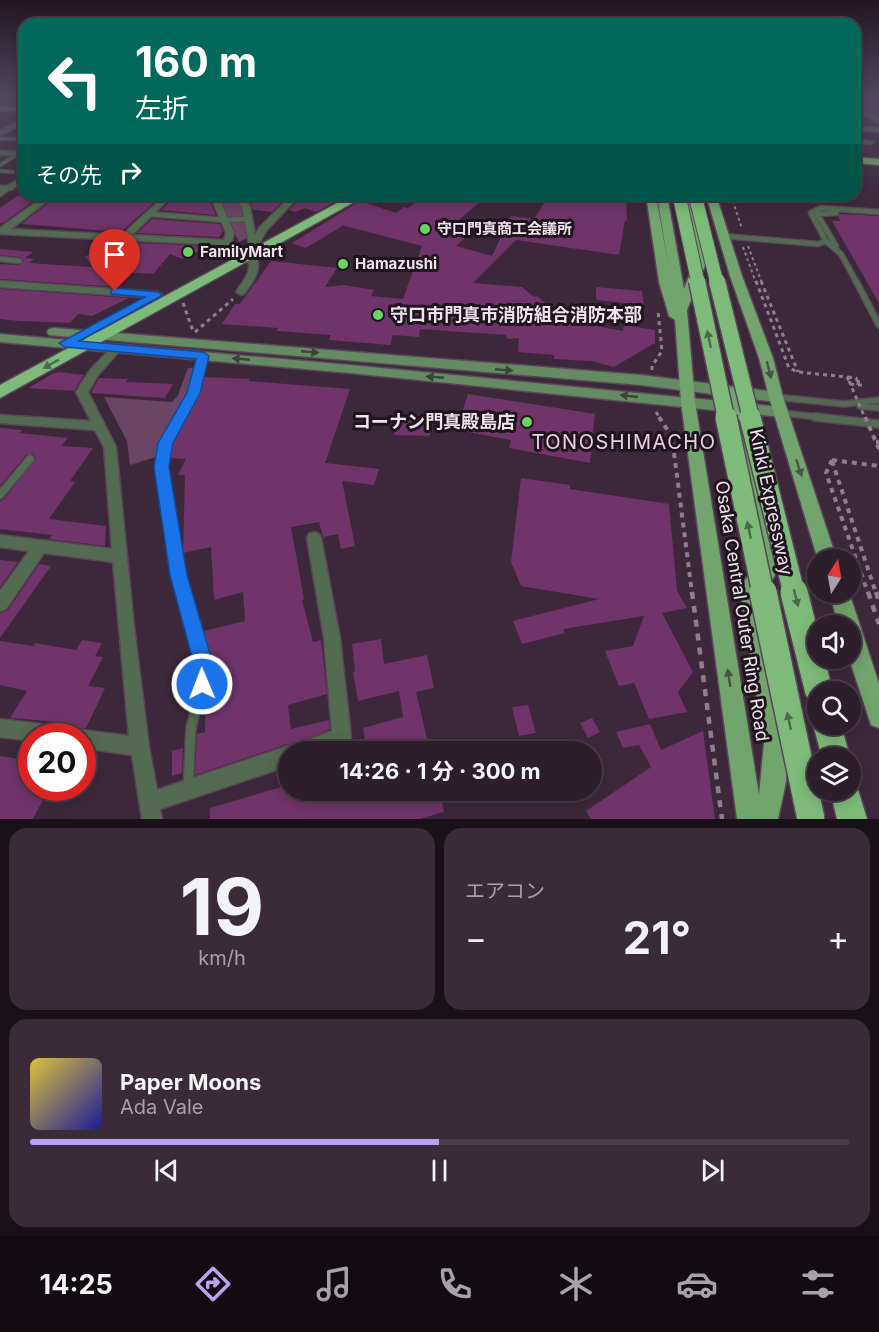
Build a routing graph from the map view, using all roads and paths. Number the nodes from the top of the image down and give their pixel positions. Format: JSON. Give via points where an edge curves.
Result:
{"nodes":[{"id":1,"x":0,"y":136,"type":"edge"},
{"id":2,"x":18,"y":138,"type":"edge"},
{"id":3,"x":861,"y":141,"type":"edge"},
{"id":4,"x":871,"y":142,"type":"dead end"},
{"id":5,"x":0,"y":153,"type":"edge"},
{"id":6,"x":18,"y":154,"type":"edge"},
{"id":7,"x":18,"y":155,"type":"edge"},
{"id":8,"x":861,"y":160,"type":"edge"},
{"id":9,"x":878,"y":162,"type":"edge"},
{"id":10,"x":0,"y":165,"type":"edge"},
{"id":11,"x":0,"y":171,"type":"edge"},
{"id":12,"x":13,"y":172,"type":"dead end"},
{"id":13,"x":18,"y":181,"type":"edge"},
{"id":14,"x":4,"y":188,"type":"edge"},
{"id":15,"x":0,"y":194,"type":"edge"},
{"id":16,"x":43,"y":201,"type":"edge"},
{"id":17,"x":163,"y":201,"type":"edge"},
{"id":18,"x":215,"y":201,"type":"edge"},
{"id":19,"x":240,"y":201,"type":"edge"},
{"id":20,"x":248,"y":201,"type":"edge"},
{"id":21,"x":290,"y":201,"type":"edge"},
{"id":22,"x":333,"y":201,"type":"edge"},
{"id":23,"x":348,"y":201,"type":"edge"},
{"id":24,"x":652,"y":201,"type":"edge"},
{"id":25,"x":663,"y":201,"type":"edge"},
{"id":26,"x":680,"y":201,"type":"edge"},
{"id":27,"x":688,"y":201,"type":"edge"},
{"id":28,"x":696,"y":201,"type":"edge"},
{"id":29,"x":704,"y":201,"type":"edge"},
{"id":30,"x":714,"y":201,"type":"edge"},
{"id":31,"x":722,"y":201,"type":"edge"},
{"id":32,"x":731,"y":201,"type":"edge"},
{"id":33,"x":244,"y":205,"type":"junction"},
{"id":34,"x":879,"y":212,"type":"edge"},
{"id":35,"x":836,"y":213,"type":"dead end"},
{"id":36,"x":149,"y":214,"type":"junction"},
{"id":37,"x":732,"y":216,"type":"dead end"},
{"id":38,"x":248,"y":219,"type":"junction"},
{"id":39,"x":226,"y":220,"type":"junction"},
{"id":40,"x":1,"y":232,"type":"edge"},
{"id":41,"x":125,"y":237,"type":"junction"},
{"id":42,"x":735,"y":237,"type":"junction"},
{"id":43,"x":826,"y":241,"type":"junction"},
{"id":44,"x":245,"y":247,"type":"junction"},
{"id":45,"x":841,"y":254,"type":"junction"},
{"id":46,"x":0,"y":260,"type":"edge"},
{"id":47,"x":19,"y":261,"type":"dead end"},
{"id":48,"x":0,"y":284,"type":"edge"},
{"id":49,"x":739,"y":284,"type":"junction"},
{"id":50,"x":241,"y":292,"type":"joint"},
{"id":51,"x":179,"y":293,"type":"junction"},
{"id":52,"x":158,"y":295,"type":"junction"},
{"id":53,"x":658,"y":309,"type":"dead end"},
{"id":54,"x":681,"y":310,"type":"junction"},
{"id":55,"x":879,"y":325,"type":"edge"},
{"id":56,"x":0,"y":328,"type":"edge"},
{"id":57,"x":682,"y":332,"type":"junction"},
{"id":58,"x":105,"y":335,"type":"junction"},
{"id":59,"x":0,"y":338,"type":"edge"},
{"id":60,"x":83,"y":340,"type":"junction"},
{"id":61,"x":65,"y":343,"type":"junction"},
{"id":62,"x":116,"y":349,"type":"junction"},
{"id":63,"x":203,"y":356,"type":"junction"},
{"id":64,"x":798,"y":372,"type":"junction"},
{"id":65,"x":0,"y":378,"type":"edge"},
{"id":66,"x":653,"y":381,"type":"junction"},
{"id":67,"x":849,"y":381,"type":"junction"},
{"id":68,"x":0,"y":392,"type":"edge"},
{"id":69,"x":687,"y":394,"type":"junction"},
{"id":70,"x":654,"y":399,"type":"junction"},
{"id":71,"x":735,"y":400,"type":"junction"},
{"id":72,"x":879,"y":400,"type":"edge"},
{"id":73,"x":844,"y":404,"type":"junction"},
{"id":74,"x":778,"y":405,"type":"junction"},
{"id":75,"x":879,"y":408,"type":"edge"},
{"id":76,"x":0,"y":419,"type":"edge"},
{"id":77,"x":879,"y":424,"type":"edge"},
{"id":78,"x":100,"y":426,"type":"junction"},
{"id":79,"x":878,"y":442,"type":"edge"},
{"id":80,"x":879,"y":449,"type":"edge"},
{"id":81,"x":30,"y":459,"type":"dead end"},
{"id":82,"x":832,"y":460,"type":"junction"},
{"id":83,"x":879,"y":465,"type":"edge"},
{"id":84,"x":0,"y":495,"type":"edge"},
{"id":85,"x":314,"y":538,"type":"dead end"},
{"id":86,"x":0,"y":541,"type":"edge"},
{"id":87,"x":41,"y":545,"type":"junction"},
{"id":88,"x":824,"y":549,"type":"edge"},
{"id":89,"x":118,"y":556,"type":"junction"},
{"id":90,"x":879,"y":601,"type":"edge"},
{"id":91,"x":0,"y":604,"type":"edge"},
{"id":92,"x":879,"y":624,"type":"edge"},
{"id":93,"x":861,"y":661,"type":"edge"},
{"id":94,"x":816,"y":681,"type":"edge"},
{"id":95,"x":879,"y":717,"type":"edge"},
{"id":96,"x":0,"y":728,"type":"edge"},
{"id":97,"x":18,"y":730,"type":"edge"},
{"id":98,"x":96,"y":741,"type":"edge"},
{"id":99,"x":331,"y":741,"type":"edge"},
{"id":100,"x":140,"y":747,"type":"junction"},
{"id":101,"x":278,"y":759,"type":"edge"},
{"id":102,"x":188,"y":790,"type":"junction"},
{"id":103,"x":847,"y":801,"type":"edge"},
{"id":104,"x":150,"y":811,"type":"edge"},
{"id":105,"x":722,"y":819,"type":"edge"},
{"id":106,"x":750,"y":819,"type":"edge"},
{"id":107,"x":765,"y":819,"type":"edge"},
{"id":108,"x":809,"y":819,"type":"edge"},
{"id":109,"x":852,"y":819,"type":"edge"}],
"edges":[{"from":1,"to":2,"type":"lane"},
{"from":3,"to":4,"type":"street"},
{"from":5,"to":6,"type":"street"},
{"from":7,"to":10,"type":"lane"},
{"from":8,"to":9,"type":"highway"},
{"from":11,"to":12,"type":"lane"},
{"from":13,"to":14,"type":"street"},
{"from":14,"to":15,"type":"lane"},
{"from":16,"to":40,"type":"street"},
{"from":17,"to":36,"type":"street"},
{"from":18,"to":39,"type":"street"},
{"from":19,"to":33,"type":"street"},
{"from":20,"to":33,"type":"lane"},
{"from":21,"to":44,"type":"street"},
{"from":22,"to":44,"type":"highway"},
{"from":23,"to":44,"type":"highway"},
{"from":24,"to":57,"type":"main road","via":[[664,282]]},
{"from":25,"to":54,"type":"main road","name":"Osaka Central Outer Ring Road"},
{"from":108,"to":26,"type":"highway","name":"Kinki Expressway","one_way":true,"bridge":true},
{"from":27,"to":54,"type":"main road","via":[[700,263]]},
{"from":28,"to":94,"type":"highway","name":"Kinki Expressway","one_way":true,"bridge":true},
{"from":29,"to":49,"type":"main road","via":[[725,275],[729,282]]},
{"from":30,"to":42,"type":"main road"},
{"from":31,"to":42,"type":"main road"},
{"from":32,"to":42,"type":"path"},
{"from":33,"to":38,"type":"street"},
{"from":34,"to":43,"type":"lane","via":[[814,210],[811,213]]},
{"from":35,"to":45,"type":"lane","via":[[817,214]]},
{"from":36,"to":39,"type":"lane"},
{"from":36,"to":41,"type":"street"},
{"from":37,"to":42,"type":"path"},
{"from":38,"to":39,"type":"lane"},
{"from":38,"to":44,"type":"street"},
{"from":39,"to":44,"type":"street","via":[[230,233]]},
{"from":40,"to":41,"type":"street"},
{"from":41,"to":44,"type":"street"},
{"from":42,"to":43,"type":"lane","via":[[818,244]]},
{"from":42,"to":49,"type":"main road"},
{"from":42,"to":64,"type":"path","via":[[775,311]]},
{"from":42,"to":64,"type":"path","via":[[789,368]]},
{"from":43,"to":45,"type":"lane"},
{"from":44,"to":50,"type":"street","via":[[253,260],[253,274]]},
{"from":44,"to":51,"type":"highway"},
{"from":44,"to":52,"type":"highway"},
{"from":45,"to":55,"type":"lane"},
{"from":46,"to":47,"type":"lane"},
{"from":48,"to":52,"type":"street"},
{"from":49,"to":74,"type":"main road","one_way":true},
{"from":50,"to":51,"type":"path","via":[[194,334]]},
{"from":51,"to":58,"type":"highway"},
{"from":52,"to":60,"type":"highway"},
{"from":53,"to":66,"type":"path","via":[[662,351],[652,366]]},
{"from":54,"to":57,"type":"main road","name":"Osaka Central Outer Ring Road"},
{"from":56,"to":60,"type":"street"},
{"from":57,"to":69,"type":"main road","name":"Osaka Central Outer Ring Road"},
{"from":58,"to":60,"type":"highway"},
{"from":58,"to":66,"type":"street","one_way":true},
{"from":59,"to":61,"type":"street"},
{"from":60,"to":61,"type":"highway"},
{"from":60,"to":62,"type":"street"},
{"from":60,"to":68,"type":"highway","one_way":true},
{"from":61,"to":65,"type":"highway"},
{"from":62,"to":63,"type":"street"},
{"from":62,"to":78,"type":"street","via":[[82,392]]},
{"from":70,"to":63,"type":"street","one_way":true},
{"from":63,"to":102,"type":"lane","via":[[194,393],[165,443],[161,467],[180,582],[202,657],[202,684],[191,728]]},
{"from":64,"to":67,"type":"path"},
{"from":66,"to":69,"type":"street"},
{"from":67,"to":67,"type":"path","bridge":true,"via":[[858,385],[857,381],[860,382],[862,386],[859,385],[858,381],[856,378]]},
{"from":67,"to":79,"type":"path","bridge":true},
{"from":69,"to":70,"type":"street"},
{"from":69,"to":71,"type":"street"},
{"from":106,"to":69,"type":"main road","name":"Osaka Central Outer Ring Road","one_way":true},
{"from":70,"to":105,"type":"path","via":[[656,414],[672,437]]},
{"from":71,"to":74,"type":"street"},
{"from":71,"to":107,"type":"main road","via":[[771,562],[750,590],[776,744],[774,790]]},
{"from":72,"to":73,"type":"lane"},
{"from":73,"to":74,"type":"lane"},
{"from":73,"to":75,"type":"lane"},
{"from":74,"to":77,"type":"lane"},
{"from":74,"to":88,"type":"main road","one_way":true},
{"from":76,"to":78,"type":"street"},
{"from":78,"to":89,"type":"street","via":[[110,447]]},
{"from":79,"to":80,"type":"path","bridge":true},
{"from":81,"to":84,"type":"lane"},
{"from":82,"to":83,"type":"path"},
{"from":82,"to":90,"type":"path"},
{"from":82,"to":92,"type":"path","via":[[826,473]]},
{"from":85,"to":99,"type":"street","via":[[332,638],[342,737]]},
{"from":86,"to":87,"type":"street"},
{"from":87,"to":89,"type":"street"},
{"from":87,"to":91,"type":"street"},
{"from":89,"to":100,"type":"street"},
{"from":93,"to":95,"type":"main road"},
{"from":96,"to":97,"type":"street"},
{"from":98,"to":100,"type":"street"},
{"from":100,"to":104,"type":"street"},
{"from":101,"to":102,"type":"street"},
{"from":102,"to":104,"type":"street"},
{"from":103,"to":109,"type":"highway"}]}
